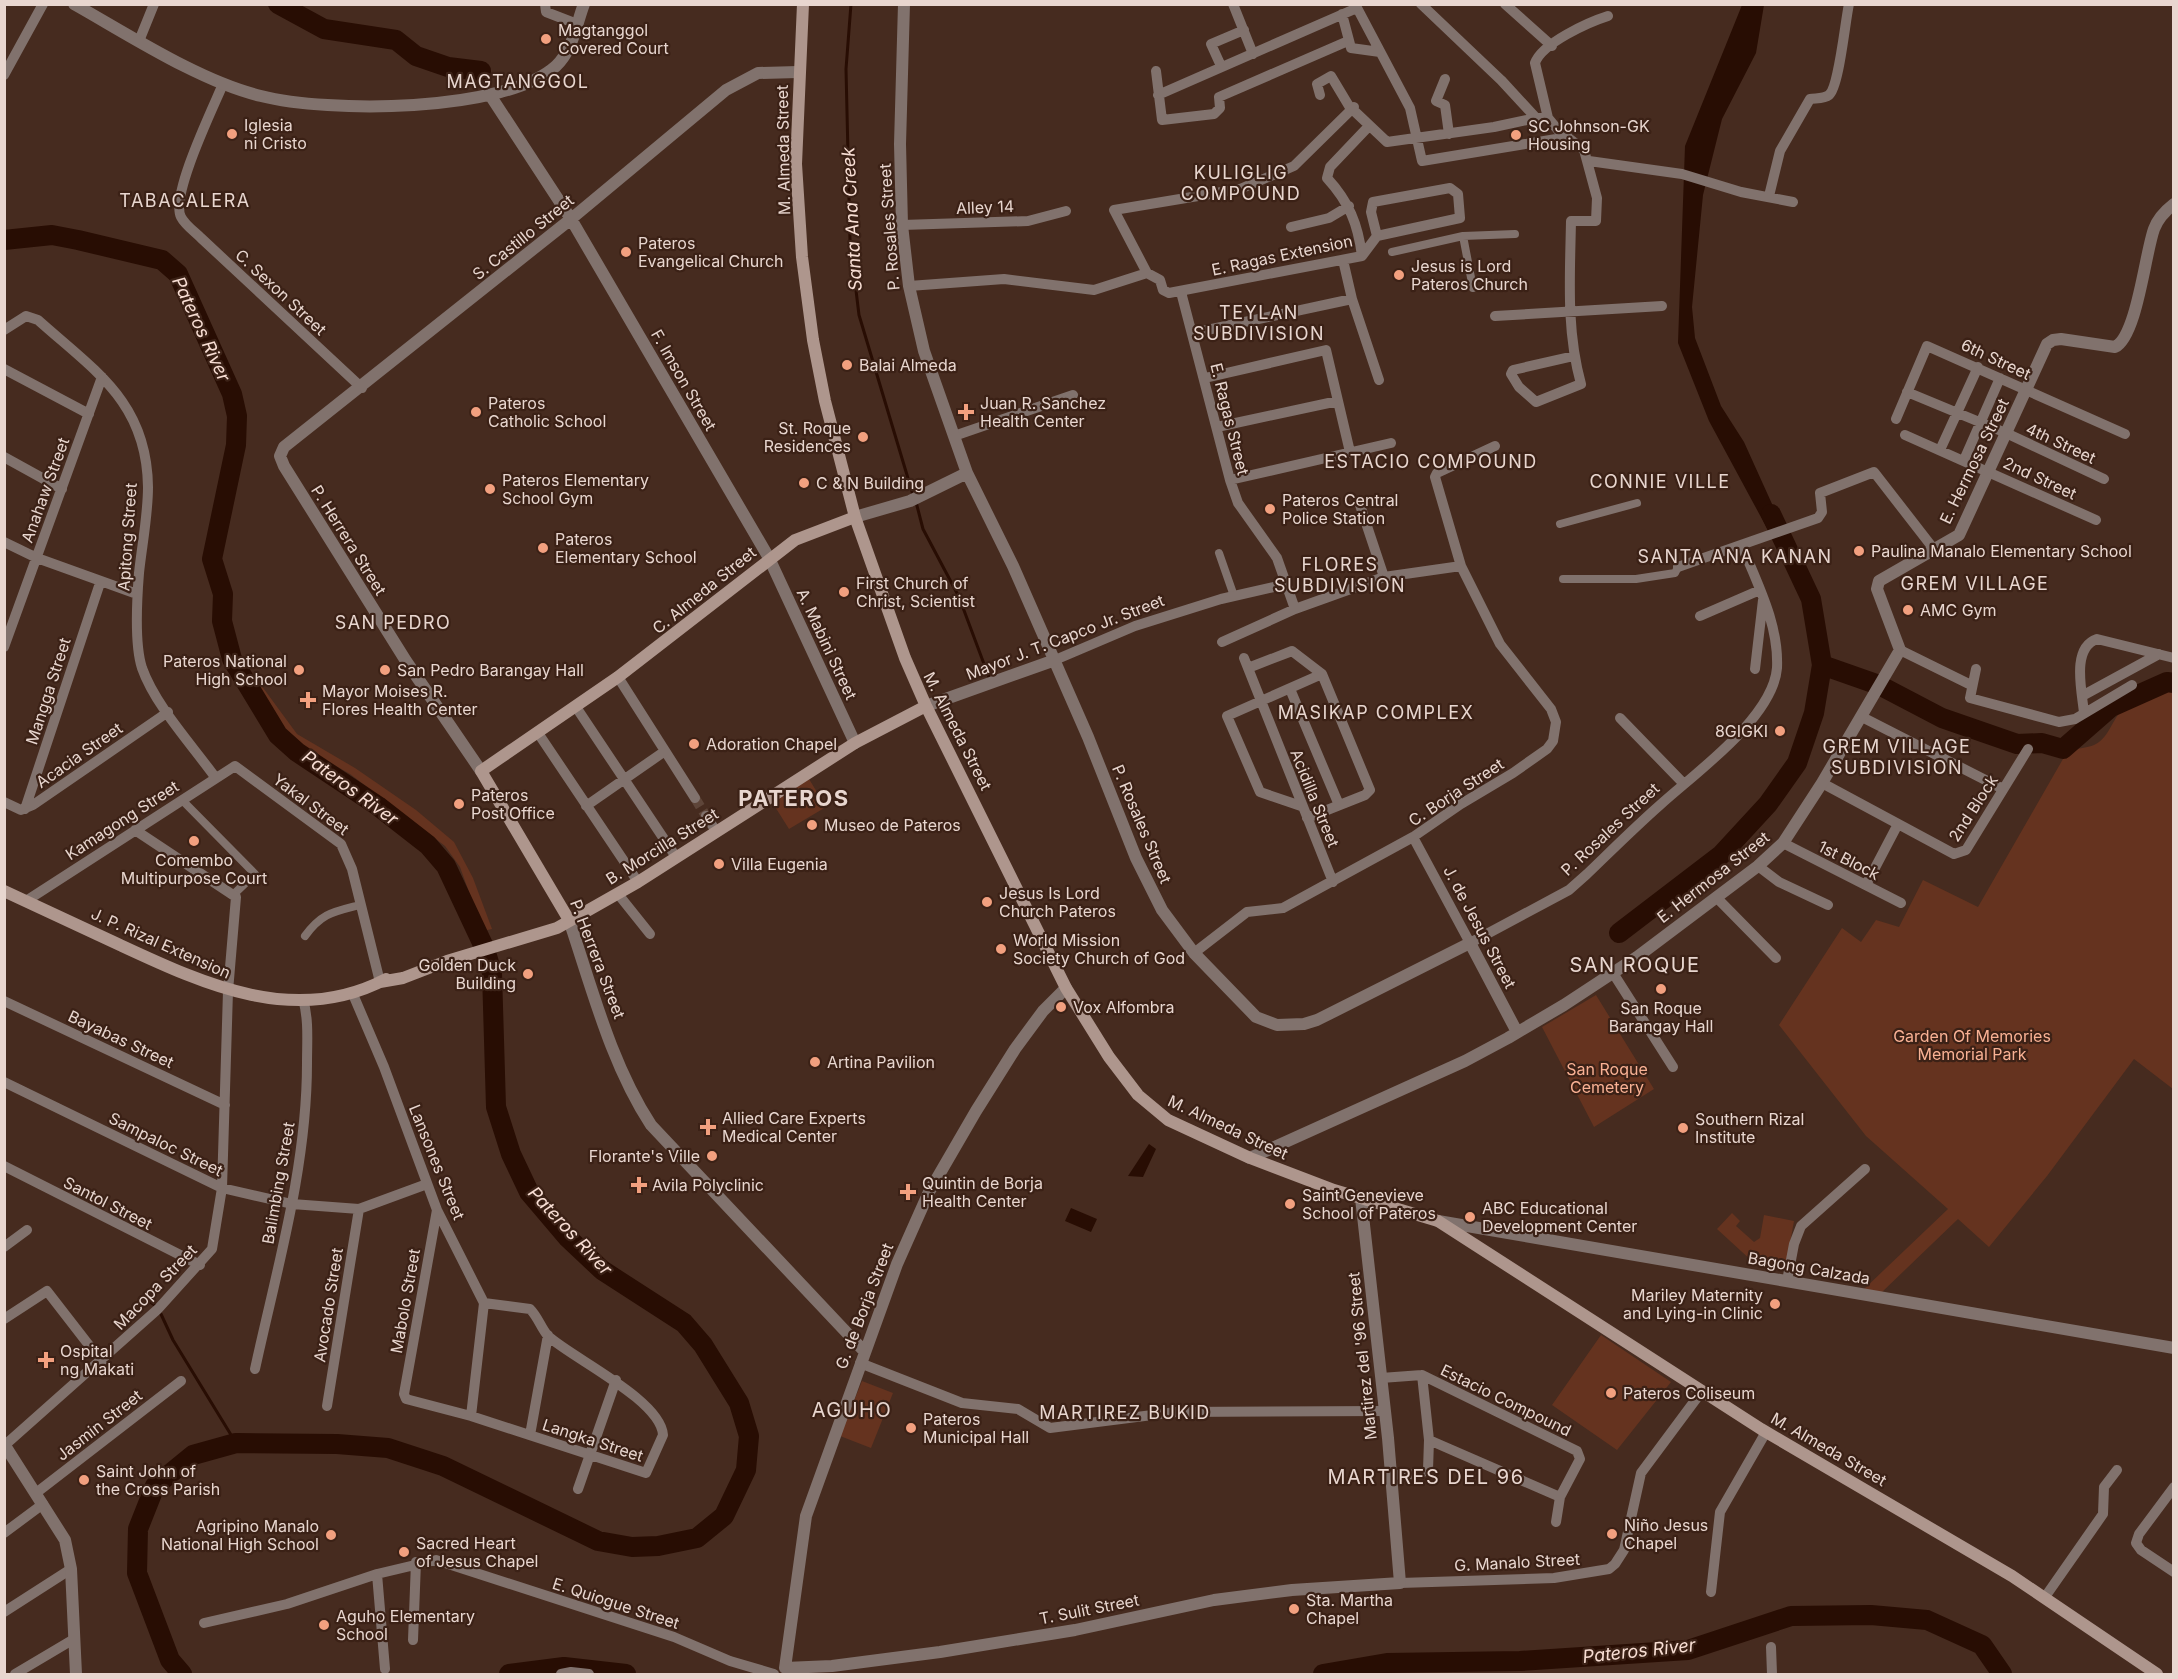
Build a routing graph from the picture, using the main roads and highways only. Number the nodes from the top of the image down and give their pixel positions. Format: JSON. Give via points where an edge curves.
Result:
{"nodes":[{"id":1,"x":802,"y":4,"type":"edge"},
{"id":2,"x":855,"y":517,"type":"junction"},
{"id":3,"x":926,"y":706,"type":"junction"},
{"id":4,"x":481,"y":771,"type":"joint"},
{"id":5,"x":4,"y":891,"type":"edge"},
{"id":6,"x":569,"y":920,"type":"junction"},
{"id":7,"x":380,"y":982,"type":"joint"},
{"id":8,"x":2157,"y":1674,"type":"edge"}],
"edges":[{"from":1,"to":2,"type":"main road","name":"M. Almeda Street","via":[[796,164],[804,269],[825,401]]},
{"from":2,"to":3,"type":"main road","name":"M. Almeda Street"},
{"from":2,"to":4,"type":"main road","name":"C. Almeda Street","via":[[795,540],[618,677]]},
{"from":3,"to":6,"type":"main road","name":"B. Morcilla Street","via":[[855,743],[638,882]]},
{"from":3,"to":8,"type":"main road","name":"M. Almeda Street","via":[[1066,988],[1138,1095],[1168,1119],[1251,1158],[1438,1221],[1766,1432],[2045,1597]]},
{"from":4,"to":6,"type":"main road","name":"P. Herrera Street"},
{"from":5,"to":7,"type":"main road","name":"J. P. Rizal Extension","via":[[228,991],[303,999],[352,992]]},
{"from":6,"to":7,"type":"main road","name":"B. Morcilla Street","via":[[555,921]]}]}
